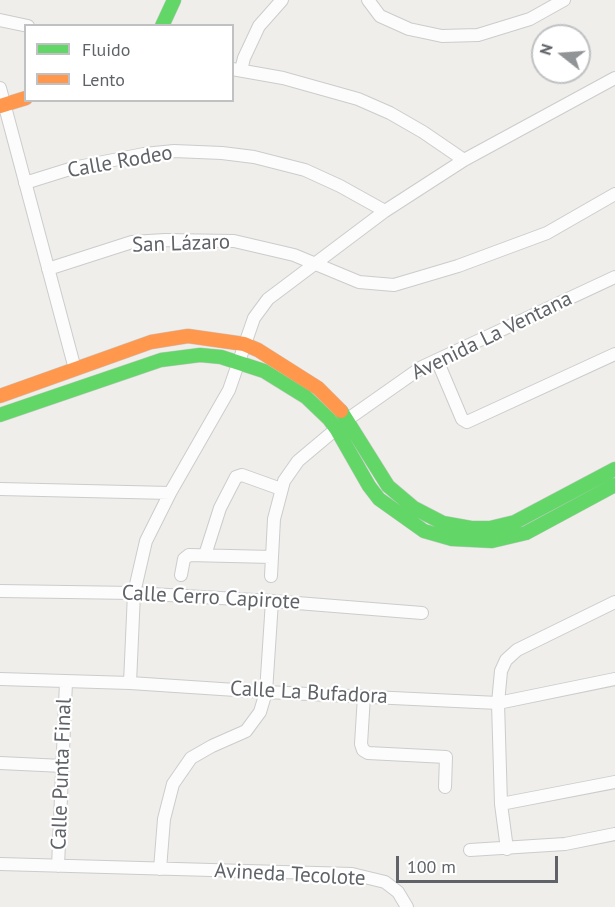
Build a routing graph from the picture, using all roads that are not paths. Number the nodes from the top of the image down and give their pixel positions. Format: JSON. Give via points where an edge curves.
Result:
{"nodes":[{"id":1,"x":174,"y":0,"type":"edge"},
{"id":2,"x":282,"y":0,"type":"edge"},
{"id":3,"x":368,"y":0,"type":"edge"},
{"id":4,"x":564,"y":0,"type":"edge"},
{"id":5,"x":0,"y":20,"type":"edge"},
{"id":6,"x":163,"y":24,"type":"edge"},
{"id":7,"x":24,"y":25,"type":"edge"},
{"id":8,"x":237,"y":69,"type":"edge"},
{"id":9,"x":615,"y":78,"type":"edge"},
{"id":10,"x":0,"y":88,"type":"edge"},
{"id":11,"x":24,"y":99,"type":"edge"},
{"id":12,"x":2,"y":105,"type":"edge"},
{"id":13,"x":464,"y":160,"type":"junction"},
{"id":14,"x":25,"y":183,"type":"junction"},
{"id":15,"x":615,"y":194,"type":"edge"},
{"id":16,"x":385,"y":211,"type":"junction"},
{"id":17,"x":313,"y":264,"type":"junction"},
{"id":18,"x":48,"y":269,"type":"junction"},
{"id":19,"x":615,"y":277,"type":"edge"},
{"id":20,"x":244,"y":344,"type":"junction"},
{"id":21,"x":615,"y":354,"type":"edge"},
{"id":22,"x":437,"y":360,"type":"junction"},
{"id":23,"x":239,"y":363,"type":"junction"},
{"id":24,"x":75,"y":369,"type":"junction"},
{"id":25,"x":0,"y":396,"type":"edge"},
{"id":26,"x":0,"y":415,"type":"edge"},
{"id":27,"x":348,"y":419,"type":"junction"},
{"id":28,"x":337,"y":430,"type":"junction"},
{"id":29,"x":615,"y":469,"type":"edge"},
{"id":30,"x":615,"y":485,"type":"edge"},
{"id":31,"x":0,"y":489,"type":"edge"},
{"id":32,"x":282,"y":489,"type":"junction"},
{"id":33,"x":170,"y":493,"type":"junction"},
{"id":34,"x":205,"y":555,"type":"junction"},
{"id":35,"x":272,"y":557,"type":"junction"},
{"id":36,"x":181,"y":575,"type":"dead end"},
{"id":37,"x":271,"y":576,"type":"dead end"},
{"id":38,"x":0,"y":591,"type":"edge"},
{"id":39,"x":134,"y":593,"type":"junction"},
{"id":40,"x":272,"y":601,"type":"junction"},
{"id":41,"x":615,"y":602,"type":"edge"},
{"id":42,"x":422,"y":613,"type":"dead end"},
{"id":43,"x":0,"y":679,"type":"edge"},
{"id":44,"x":615,"y":679,"type":"edge"},
{"id":45,"x":66,"y":682,"type":"junction"},
{"id":46,"x":130,"y":683,"type":"junction"},
{"id":47,"x":266,"y":692,"type":"junction"},
{"id":48,"x":364,"y":696,"type":"junction"},
{"id":49,"x":498,"y":703,"type":"junction"},
{"id":50,"x":0,"y":763,"type":"edge"},
{"id":51,"x":63,"y":766,"type":"junction"},
{"id":52,"x":615,"y":782,"type":"edge"},
{"id":53,"x":445,"y":787,"type":"dead end"},
{"id":54,"x":501,"y":804,"type":"junction"},
{"id":55,"x":615,"y":834,"type":"edge"},
{"id":56,"x":507,"y":849,"type":"junction"},
{"id":57,"x":470,"y":850,"type":"dead end"},
{"id":58,"x":0,"y":864,"type":"edge"},
{"id":59,"x":58,"y":866,"type":"junction"},
{"id":60,"x":160,"y":869,"type":"junction"},
{"id":61,"x":407,"y":907,"type":"edge"}],
"edges":[{"from":1,"to":6,"type":"main road"},
{"from":2,"to":8,"type":"street","via":[[259,26]]},
{"from":3,"to":4,"type":"street","via":[[380,15],[409,29],[442,36],[478,35],[530,19]]},
{"from":5,"to":7,"type":"street"},
{"from":8,"to":13,"type":"street","via":[[358,99],[407,123]]},
{"from":9,"to":13,"type":"street"},
{"from":10,"to":12,"type":"street"},
{"from":11,"to":12,"type":"main road"},
{"from":12,"to":14,"type":"street"},
{"from":13,"to":16,"type":"street"},
{"from":14,"to":16,"type":"street","name":"Calle Rodeo","via":[[73,168],[144,154],[222,153],[305,170]]},
{"from":14,"to":18,"type":"street"},
{"from":15,"to":17,"type":"street","name":"San Lázaro","via":[[547,233],[394,285],[359,282]]},
{"from":16,"to":17,"type":"street"},
{"from":17,"to":18,"type":"street","name":"San Lázaro","via":[[294,255],[234,241],[165,240],[132,242]]},
{"from":17,"to":20,"type":"street","via":[[268,299],[254,318]]},
{"from":18,"to":24,"type":"street"},
{"from":19,"to":22,"type":"street","name":"Avenida La Ventana"},
{"from":20,"to":23,"type":"street"},
{"from":20,"to":24,"type":"main road","via":[[188,336],[171,338]]},
{"from":20,"to":27,"type":"main road","via":[[318,388]]},
{"from":21,"to":22,"type":"street","via":[[467,422],[462,419]]},
{"from":22,"to":27,"type":"street","name":"Avenida La Ventana"},
{"from":23,"to":26,"type":"main road","via":[[200,355],[161,360]]},
{"from":23,"to":28,"type":"main road","via":[[264,371],[299,392]]},
{"from":23,"to":33,"type":"street","via":[[229,390]]},
{"from":24,"to":25,"type":"main road"},
{"from":27,"to":28,"type":"street","name":"Avenida La Ventana"},
{"from":27,"to":29,"type":"main road","via":[[388,486],[424,514],[453,526],[490,528],[515,522]]},
{"from":28,"to":30,"type":"main road","via":[[379,499],[424,531],[452,539],[492,541],[526,533]]},
{"from":28,"to":32,"type":"street","name":"Avenida La Ventana","via":[[298,461]]},
{"from":31,"to":33,"type":"street"},
{"from":32,"to":34,"type":"street","via":[[242,475],[236,477],[220,508]]},
{"from":32,"to":35,"type":"street","name":"Avenida La Ventana","via":[[274,519]]},
{"from":33,"to":39,"type":"street","via":[[146,541]]},
{"from":34,"to":35,"type":"street"},
{"from":34,"to":36,"type":"street","via":[[186,556]]},
{"from":35,"to":37,"type":"street","name":"Avenida La Ventana"},
{"from":38,"to":39,"type":"street","name":"Calle Cerro Capirote"},
{"from":39,"to":40,"type":"street","name":"Calle Cerro Capirote"},
{"from":39,"to":46,"type":"street"},
{"from":40,"to":42,"type":"street","name":"Calle Cerro Capirote"},
{"from":40,"to":47,"type":"street"},
{"from":41,"to":49,"type":"street","via":[[516,650],[501,671]]},
{"from":43,"to":45,"type":"street","name":"Calle La Bufadora"},
{"from":44,"to":49,"type":"street","name":"Calle La Bufadora"},
{"from":45,"to":46,"type":"street","name":"Calle La Bufadora"},
{"from":45,"to":51,"type":"street","name":"Calle Punta Final"},
{"from":46,"to":47,"type":"street","name":"Calle La Bufadora"},
{"from":47,"to":48,"type":"street","name":"Calle La Bufadora"},
{"from":47,"to":60,"type":"street","via":[[260,712],[246,731],[191,758],[173,784],[164,819]]},
{"from":48,"to":49,"type":"street","name":"Calle La Bufadora"},
{"from":48,"to":53,"type":"street","via":[[363,750],[446,757]]},
{"from":49,"to":54,"type":"street"},
{"from":50,"to":51,"type":"street"},
{"from":51,"to":59,"type":"street","name":"Calle Punta Final"},
{"from":52,"to":54,"type":"street"},
{"from":54,"to":56,"type":"street"},
{"from":55,"to":56,"type":"street","via":[[565,844]]},
{"from":56,"to":57,"type":"street"},
{"from":58,"to":59,"type":"street","name":"Avineda Tecolote"},
{"from":59,"to":60,"type":"street","name":"Avineda Tecolote"},
{"from":60,"to":61,"type":"street","name":"Avineda Tecolote","via":[[352,874],[385,882],[398,892]]}]}
